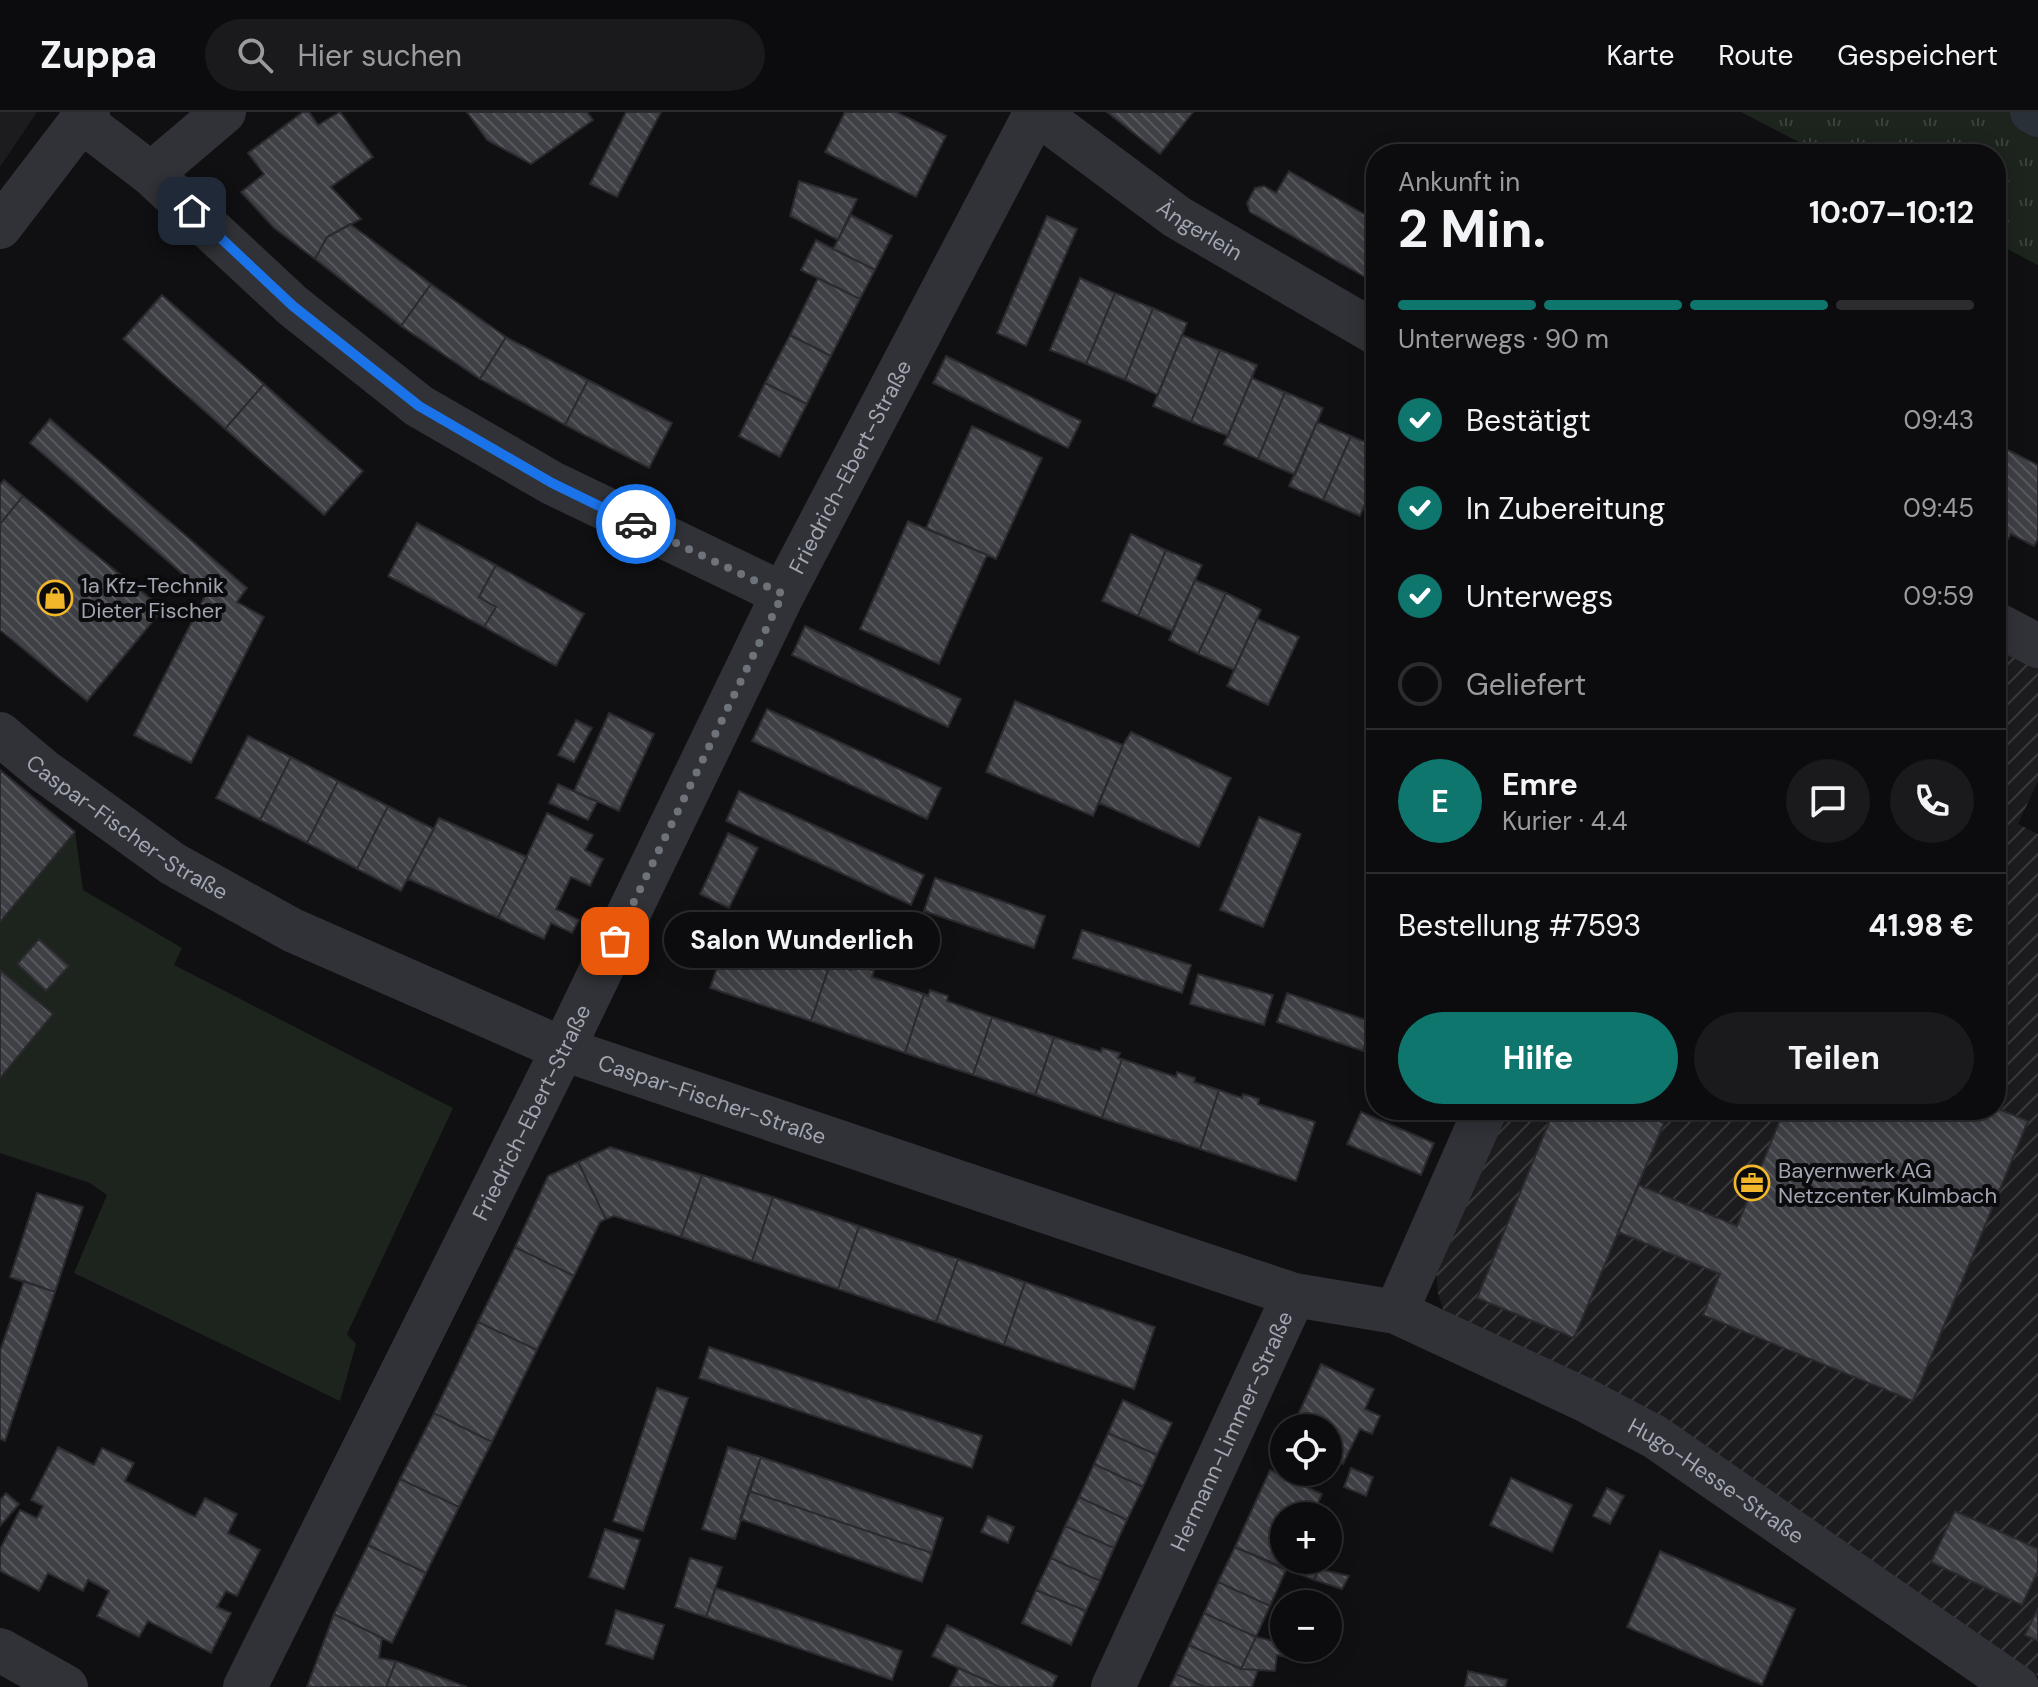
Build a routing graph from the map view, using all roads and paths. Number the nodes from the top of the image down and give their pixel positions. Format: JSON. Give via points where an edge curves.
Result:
{"nodes":[{"id":1,"x":224,"y":112,"type":"edge"},
{"id":2,"x":1036,"y":112,"type":"edge"},
{"id":3,"x":85,"y":116,"type":"edge"},
{"id":4,"x":151,"y":174,"type":"junction"},
{"id":5,"x":0,"y":227,"type":"edge"},
{"id":6,"x":1366,"y":327,"type":"edge"},
{"id":7,"x":783,"y":594,"type":"junction"},
{"id":8,"x":2006,"y":629,"type":"edge"},
{"id":9,"x":2038,"y":646,"type":"edge"},
{"id":10,"x":0,"y":734,"type":"edge"},
{"id":11,"x":563,"y":1049,"type":"junction"},
{"id":12,"x":1481,"y":1120,"type":"edge"},
{"id":13,"x":1294,"y":1295,"type":"junction"},
{"id":14,"x":1396,"y":1312,"type":"junction"},
{"id":15,"x":0,"y":1650,"type":"edge"},
{"id":16,"x":66,"y":1687,"type":"edge"},
{"id":17,"x":245,"y":1687,"type":"edge"},
{"id":18,"x":1113,"y":1687,"type":"edge"},
{"id":19,"x":2017,"y":1687,"type":"edge"}],
"edges":[{"from":1,"to":4,"type":"street"},
{"from":2,"to":6,"type":"street","name":"Ängerlein","via":[[1177,217]]},
{"from":2,"to":7,"type":"street","name":"Friedrich-Ebert-Straße"},
{"from":3,"to":4,"type":"street"},
{"from":3,"to":5,"type":"street"},
{"from":4,"to":7,"type":"street","via":[[293,306],[419,406],[552,483]]},
{"from":7,"to":11,"type":"street","name":"Friedrich-Ebert-Straße"},
{"from":8,"to":9,"type":"street"},
{"from":10,"to":11,"type":"street","name":"Caspar-Fischer-Straße","via":[[199,879],[292,930]]},
{"from":11,"to":13,"type":"street","name":"Caspar-Fischer-Straße"},
{"from":11,"to":17,"type":"street","name":"Friedrich-Ebert-Straße"},
{"from":12,"to":14,"type":"street"},
{"from":13,"to":14,"type":"street","name":"Hermann-Limmer-Straße"},
{"from":13,"to":18,"type":"street","name":"Hermann-Limmer-Straße"},
{"from":14,"to":19,"type":"street","name":"Hugo-Hesse-Straße","via":[[1655,1437]]},
{"from":15,"to":16,"type":"street"}]}
